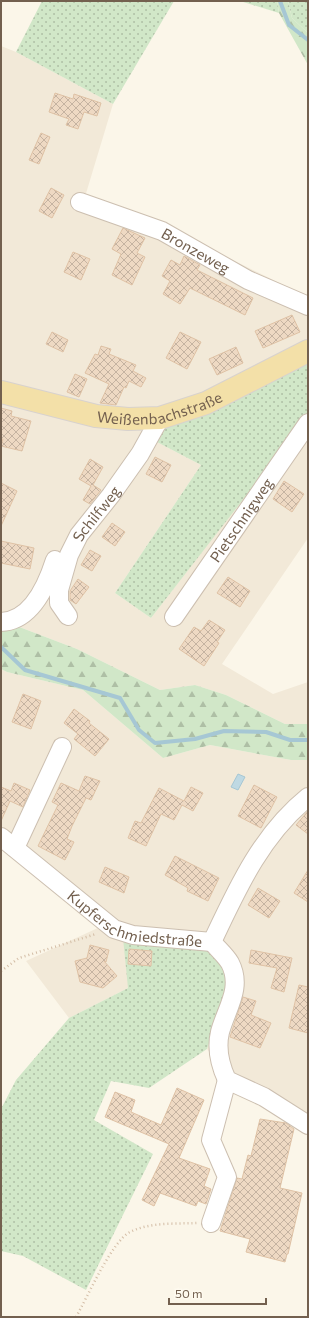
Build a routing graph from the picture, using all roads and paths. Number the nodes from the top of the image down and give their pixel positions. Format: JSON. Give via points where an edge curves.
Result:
{"nodes":[{"id":1,"x":80,"y":202,"type":"dead end"},
{"id":2,"x":308,"y":306,"type":"edge"},
{"id":3,"x":308,"y":351,"type":"edge"},
{"id":4,"x":1,"y":392,"type":"edge"},
{"id":5,"x":160,"y":418,"type":"junction"},
{"id":6,"x":308,"y":423,"type":"edge"},
{"id":7,"x":58,"y":552,"type":"dead end"},
{"id":8,"x":68,"y":616,"type":"dead end"},
{"id":9,"x":174,"y":617,"type":"dead end"},
{"id":10,"x":1,"y":622,"type":"edge"},
{"id":11,"x":62,"y":747,"type":"dead end"},
{"id":12,"x":308,"y":797,"type":"edge"},
{"id":13,"x":8,"y":843,"type":"edge"},
{"id":14,"x":114,"y":929,"type":"junction"},
{"id":15,"x":212,"y":942,"type":"junction"},
{"id":16,"x":1,"y":971,"type":"edge"},
{"id":17,"x":227,"y":1080,"type":"junction"},
{"id":18,"x":308,"y":1126,"type":"edge"},
{"id":19,"x":211,"y":1223,"type":"joint"},
{"id":20,"x":76,"y":1317,"type":"edge"}],
"edges":[{"from":1,"to":2,"type":"street","name":"Bronzeweg","via":[[162,232],[248,280]]},
{"from":3,"to":5,"type":"main road","name":"Weißenbachstraße","via":[[206,403]]},
{"from":4,"to":5,"type":"main road","name":"Weißenbachstraße","via":[[96,416]]},
{"from":5,"to":8,"type":"street","name":"Schilfweg","via":[[140,454],[78,535],[59,590],[59,603]]},
{"from":6,"to":9,"type":"street","name":"Pietschnigweg"},
{"from":7,"to":10,"type":"street","via":[[49,580],[40,597],[28,610],[10,622]]},
{"from":11,"to":13,"type":"street"},
{"from":12,"to":15,"type":"street","name":"Kupferschmiedstraße","via":[[265,842],[244,874]]},
{"from":13,"to":14,"type":"street","name":"Kupferschmiedstraße"},
{"from":14,"to":15,"type":"street","name":"Kupferschmiedstraße","via":[[134,935]]},
{"from":14,"to":16,"type":"path","via":[[19,958]]},
{"from":15,"to":17,"type":"street","via":[[230,962],[234,972],[235,991],[220,1033],[218,1051]]},
{"from":17,"to":18,"type":"street","via":[[264,1097]]},
{"from":17,"to":19,"type":"street","via":[[211,1140],[227,1177]]},
{"from":19,"to":20,"type":"path","via":[[157,1224],[129,1232],[116,1245]]}]}
